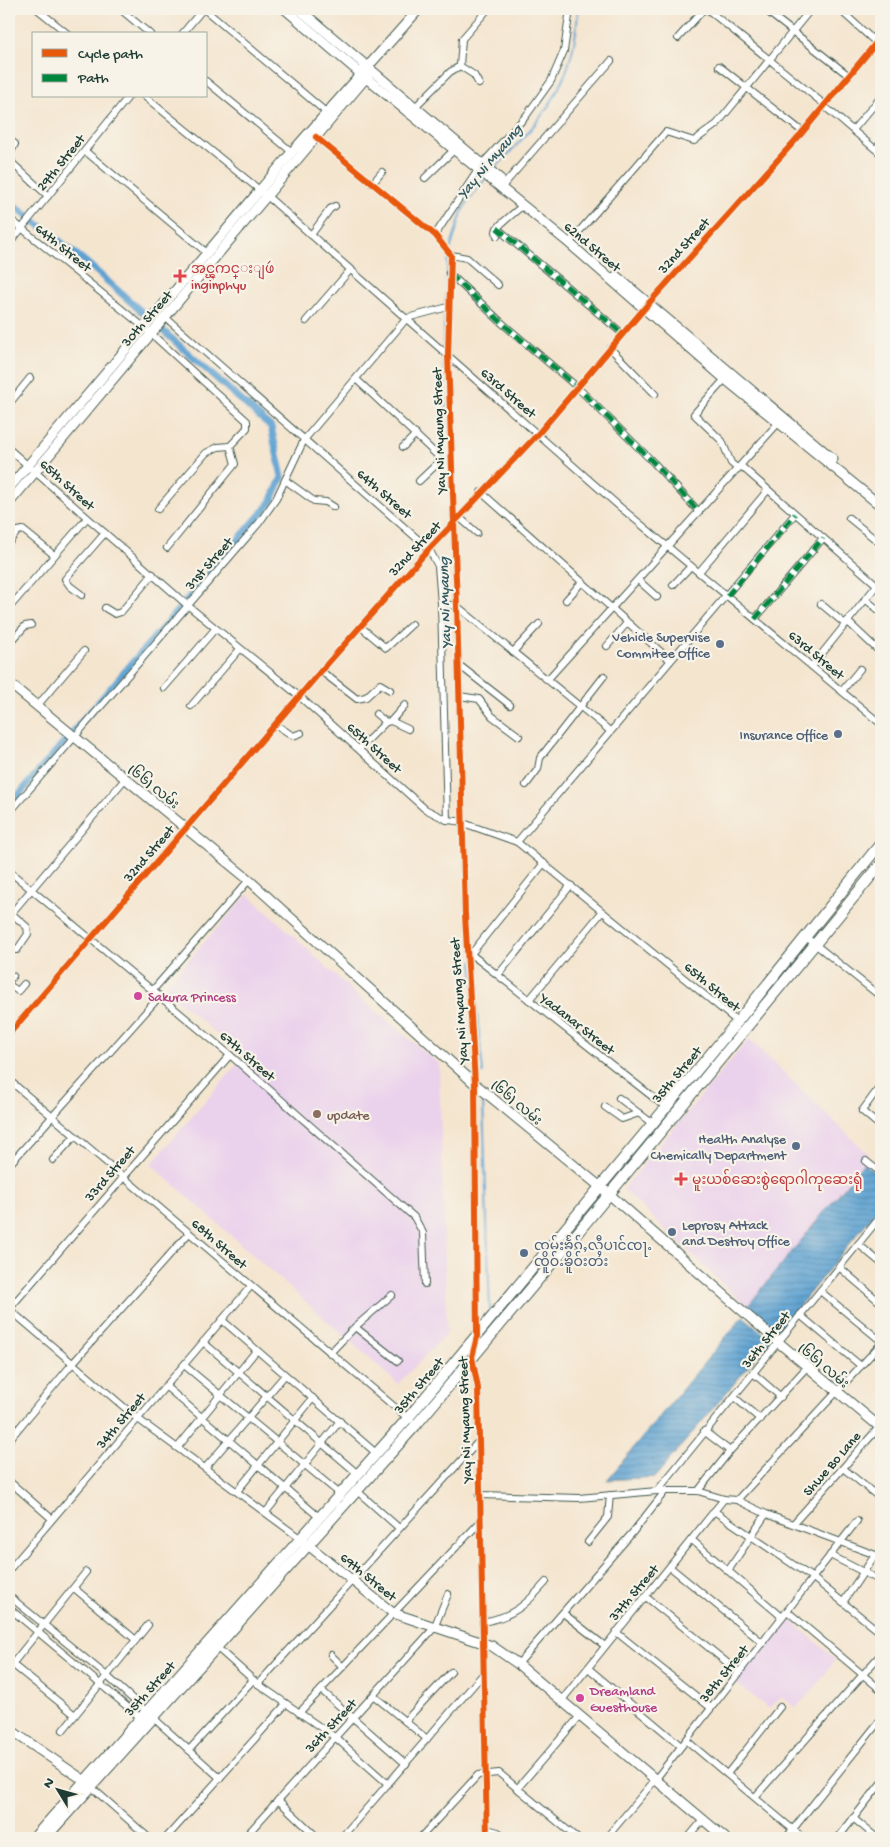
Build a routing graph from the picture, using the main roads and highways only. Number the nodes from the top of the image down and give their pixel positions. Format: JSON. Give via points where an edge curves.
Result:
{"nodes":[{"id":1,"x":285,"y":9,"type":"edge"},
{"id":2,"x":299,"y":9,"type":"edge"},
{"id":3,"x":419,"y":9,"type":"edge"},
{"id":4,"x":366,"y":72,"type":"junction"},
{"id":5,"x":412,"y":110,"type":"junction"},
{"id":6,"x":484,"y":170,"type":"junction"},
{"id":7,"x":503,"y":186,"type":"junction"},
{"id":8,"x":263,"y":193,"type":"junction"},
{"id":9,"x":570,"y":241,"type":"junction"},
{"id":10,"x":647,"y":306,"type":"junction"},
{"id":11,"x":154,"y":325,"type":"junction"},
{"id":12,"x":781,"y":420,"type":"junction"},
{"id":13,"x":9,"y":488,"type":"edge"},
{"id":14,"x":881,"y":500,"type":"edge"},
{"id":15,"x":9,"y":503,"type":"edge"},
{"id":16,"x":881,"y":506,"type":"edge"},
{"id":17,"x":9,"y":683,"type":"edge"},
{"id":18,"x":881,"y":844,"type":"edge"},
{"id":19,"x":881,"y":864,"type":"edge"},
{"id":20,"x":741,"y":1025,"type":"junction"},
{"id":21,"x":600,"y":1187,"type":"junction"},
{"id":22,"x":609,"y":1194,"type":"junction"},
{"id":23,"x":539,"y":1270,"type":"junction"},
{"id":24,"x":412,"y":1421,"type":"junction"},
{"id":25,"x":881,"y":1427,"type":"edge"},
{"id":26,"x":304,"y":1541,"type":"junction"},
{"id":27,"x":9,"y":1729,"type":"edge"},
{"id":28,"x":88,"y":1784,"type":"junction"},
{"id":29,"x":52,"y":1824,"type":"junction"},
{"id":30,"x":34,"y":1838,"type":"edge"},
{"id":31,"x":45,"y":1838,"type":"edge"},
{"id":32,"x":724,"y":1838,"type":"edge"}],
"edges":[{"from":1,"to":4,"type":"main road","name":"62nd Street"},
{"from":2,"to":4,"type":"main road","name":"62nd Street"},
{"from":3,"to":4,"type":"main road","name":"30th Street"},
{"from":4,"to":5,"type":"main road","name":"62nd Street"},
{"from":4,"to":8,"type":"main road","name":"30th Street","via":[[316,137]]},
{"from":4,"to":8,"type":"main road","name":"30th Street","via":[[292,152]]},
{"from":5,"to":6,"type":"main road","name":"62nd Street"},
{"from":5,"to":6,"type":"main road","name":"62nd Street"},
{"from":6,"to":7,"type":"main road","name":"62nd Street"},
{"from":7,"to":9,"type":"main road","name":"62nd Street"},
{"from":7,"to":9,"type":"main road","name":"62nd Street","via":[[522,206]]},
{"from":8,"to":11,"type":"main road","name":"30th Street"},
{"from":8,"to":11,"type":"main road","name":"30th Street","via":[[207,253]]},
{"from":9,"to":10,"type":"main road","name":"62nd Street"},
{"from":10,"to":12,"type":"main road","name":"62nd Street"},
{"from":10,"to":12,"type":"main road","name":"62nd Street","via":[[725,379]]},
{"from":11,"to":13,"type":"main road","name":"30th Street"},
{"from":11,"to":15,"type":"main road","name":"30th Street"},
{"from":12,"to":14,"type":"main road","name":"62nd Street"},
{"from":12,"to":16,"type":"main road","name":"62nd Street"},
{"from":17,"to":21,"type":"main road","name":"(၆၆) လမ်း","via":[[249,880],[475,1084]]},
{"from":18,"to":20,"type":"main road","name":"35th Street"},
{"from":19,"to":20,"type":"main road","name":"35th Street","via":[[815,944]]},
{"from":20,"to":21,"type":"main road","name":"35th Street"},
{"from":20,"to":22,"type":"main road","name":"35th Street"},
{"from":21,"to":22,"type":"main road","name":"(၆၆) လမ်း"},
{"from":21,"to":23,"type":"main road","name":"35th Street"},
{"from":22,"to":23,"type":"main road","name":"35th Street"},
{"from":22,"to":25,"type":"main road","name":"(၆၆) လမ်း","via":[[807,1367]]},
{"from":23,"to":24,"type":"main road","name":"35th Street","via":[[472,1357]]},
{"from":23,"to":24,"type":"main road","name":"35th Street","via":[[477,1336]]},
{"from":24,"to":26,"type":"main road","name":"35th Street","via":[[356,1490]]},
{"from":24,"to":26,"type":"main road","name":"35th Street","via":[[376,1453],[319,1517]]},
{"from":26,"to":28,"type":"main road","name":"35th Street"},
{"from":26,"to":32,"type":"main road","name":"69th Street","via":[[393,1613],[492,1646],[518,1664]]},
{"from":27,"to":28,"type":"main road"},
{"from":28,"to":29,"type":"main road","name":"35th Street"},
{"from":29,"to":30,"type":"main road","name":"35th Street"},
{"from":29,"to":31,"type":"main road","name":"35th Street"}]}
